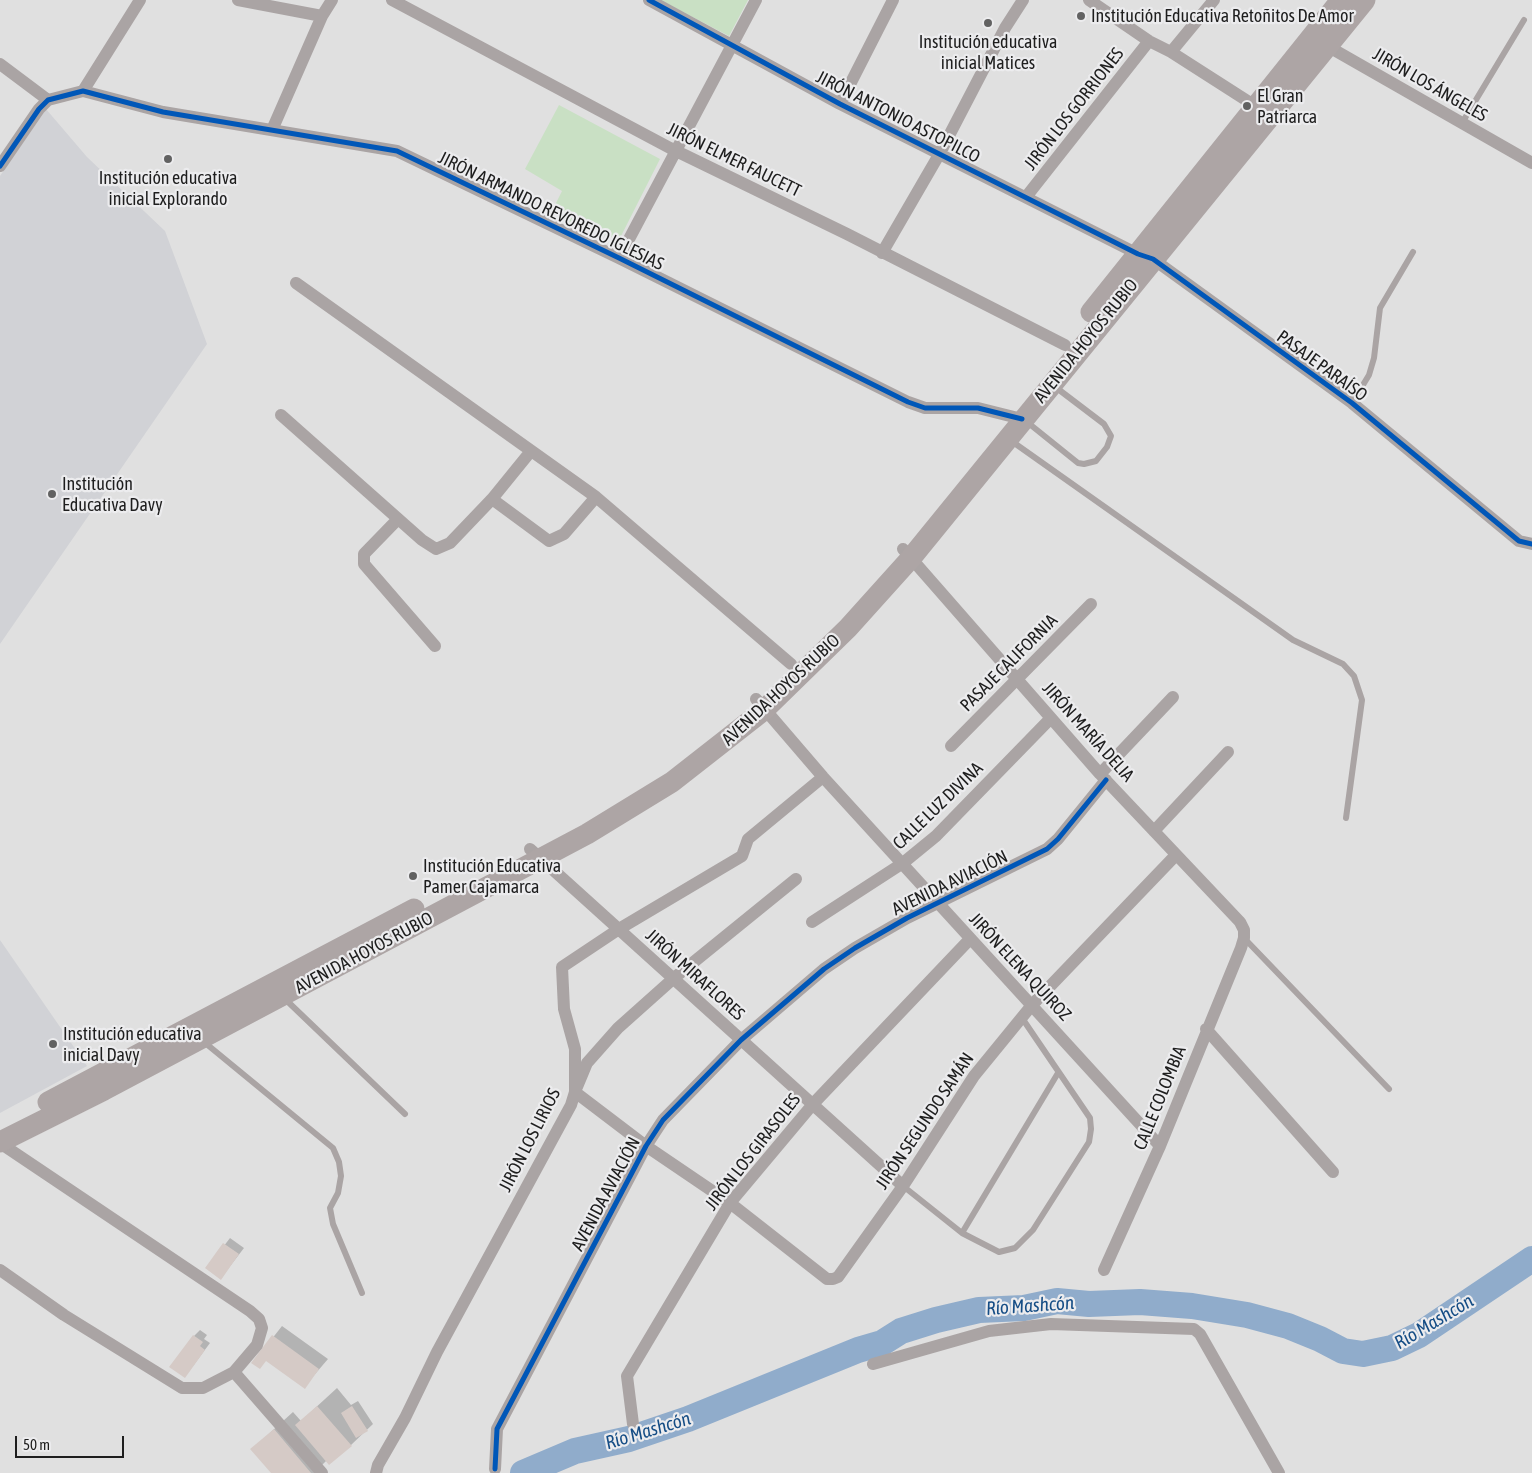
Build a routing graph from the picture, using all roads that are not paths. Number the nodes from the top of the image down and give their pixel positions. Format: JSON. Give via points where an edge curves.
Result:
{"nodes":[{"id":1,"x":140,"y":0,"type":"edge"},
{"id":2,"x":238,"y":0,"type":"edge"},
{"id":3,"x":332,"y":0,"type":"edge"},
{"id":4,"x":392,"y":0,"type":"edge"},
{"id":5,"x":649,"y":0,"type":"edge"},
{"id":6,"x":756,"y":0,"type":"edge"},
{"id":7,"x":893,"y":0,"type":"edge"},
{"id":8,"x":1023,"y":0,"type":"edge"},
{"id":9,"x":1089,"y":0,"type":"edge"},
{"id":10,"x":1214,"y":0,"type":"edge"},
{"id":11,"x":1341,"y":0,"type":"edge"},
{"id":12,"x":1365,"y":0,"type":"edge"},
{"id":13,"x":322,"y":16,"type":"junction"},
{"id":14,"x":1524,"y":20,"type":"dead end"},
{"id":15,"x":1150,"y":41,"type":"junction"},
{"id":16,"x":1320,"y":41,"type":"junction"},
{"id":17,"x":733,"y":45,"type":"junction"},
{"id":18,"x":1171,"y":52,"type":"junction"},
{"id":19,"x":0,"y":64,"type":"edge"},
{"id":20,"x":83,"y":91,"type":"junction"},
{"id":21,"x":48,"y":100,"type":"junction"},
{"id":22,"x":840,"y":104,"type":"junction"},
{"id":23,"x":1263,"y":111,"type":"junction"},
{"id":24,"x":1462,"y":123,"type":"junction"},
{"id":25,"x":272,"y":130,"type":"junction"},
{"id":26,"x":677,"y":152,"type":"junction"},
{"id":27,"x":940,"y":153,"type":"junction"},
{"id":28,"x":1532,"y":163,"type":"edge"},
{"id":29,"x":0,"y":166,"type":"edge"},
{"id":30,"x":1026,"y":197,"type":"junction"},
{"id":31,"x":1413,"y":252,"type":"dead end"},
{"id":32,"x":882,"y":253,"type":"junction"},
{"id":33,"x":1145,"y":257,"type":"junction"},
{"id":34,"x":619,"y":258,"type":"junction"},
{"id":35,"x":296,"y":283,"type":"dead end"},
{"id":36,"x":1065,"y":345,"type":"junction"},
{"id":37,"x":1052,"y":383,"type":"junction"},
{"id":38,"x":1352,"y":403,"type":"junction"},
{"id":39,"x":281,"y":415,"type":"dead end"},
{"id":40,"x":1016,"y":417,"type":"junction"},
{"id":41,"x":1007,"y":438,"type":"junction"},
{"id":42,"x":532,"y":451,"type":"junction"},
{"id":43,"x":596,"y":497,"type":"junction"},
{"id":44,"x":492,"y":499,"type":"junction"},
{"id":45,"x":398,"y":519,"type":"junction"},
{"id":46,"x":1532,"y":544,"type":"edge"},
{"id":47,"x":907,"y":554,"type":"junction"},
{"id":48,"x":1091,"y":604,"type":"dead end"},
{"id":49,"x":435,"y":646,"type":"dead end"},
{"id":50,"x":792,"y":664,"type":"junction"},
{"id":51,"x":1017,"y":679,"type":"junction"},
{"id":52,"x":1173,"y":697,"type":"dead end"},
{"id":53,"x":760,"y":705,"type":"junction"},
{"id":54,"x":1051,"y":718,"type":"junction"},
{"id":55,"x":951,"y":746,"type":"dead end"},
{"id":56,"x":1228,"y":752,"type":"dead end"},
{"id":57,"x":823,"y":777,"type":"junction"},
{"id":58,"x":1103,"y":777,"type":"junction"},
{"id":59,"x":1346,"y":818,"type":"dead end"},
{"id":60,"x":1154,"y":831,"type":"junction"},
{"id":61,"x":535,"y":854,"type":"junction"},
{"id":62,"x":1175,"y":856,"type":"junction"},
{"id":63,"x":903,"y":863,"type":"junction"},
{"id":64,"x":796,"y":878,"type":"dead end"},
{"id":65,"x":937,"y":903,"type":"junction"},
{"id":66,"x":812,"y":922,"type":"dead end"},
{"id":67,"x":619,"y":929,"type":"junction"},
{"id":68,"x":1244,"y":938,"type":"junction"},
{"id":69,"x":970,"y":939,"type":"junction"},
{"id":70,"x":674,"y":978,"type":"junction"},
{"id":71,"x":275,"y":990,"type":"junction"},
{"id":72,"x":1032,"y":1005,"type":"junction"},
{"id":73,"x":1022,"y":1018,"type":"junction"},
{"id":74,"x":1206,"y":1030,"type":"junction"},
{"id":75,"x":193,"y":1034,"type":"junction"},
{"id":76,"x":741,"y":1040,"type":"junction"},
{"id":77,"x":1058,"y":1074,"type":"junction"},
{"id":78,"x":1389,"y":1089,"type":"dead end"},
{"id":79,"x":575,"y":1092,"type":"junction"},
{"id":80,"x":813,"y":1104,"type":"junction"},
{"id":81,"x":405,"y":1114,"type":"dead end"},
{"id":82,"x":0,"y":1128,"type":"edge"},
{"id":83,"x":0,"y":1143,"type":"edge"},
{"id":84,"x":646,"y":1146,"type":"junction"},
{"id":85,"x":1160,"y":1146,"type":"junction"},
{"id":86,"x":1333,"y":1172,"type":"dead end"},
{"id":87,"x":903,"y":1186,"type":"junction"},
{"id":88,"x":730,"y":1203,"type":"junction"},
{"id":89,"x":962,"y":1233,"type":"junction"},
{"id":90,"x":0,"y":1270,"type":"edge"},
{"id":91,"x":1104,"y":1270,"type":"dead end"},
{"id":92,"x":362,"y":1293,"type":"dead end"},
{"id":93,"x":873,"y":1364,"type":"dead end"},
{"id":94,"x":234,"y":1372,"type":"junction"},
{"id":95,"x":633,"y":1424,"type":"dead end"},
{"id":96,"x":495,"y":1469,"type":"dead end"},
{"id":97,"x":322,"y":1473,"type":"edge"},
{"id":98,"x":376,"y":1473,"type":"edge"},
{"id":99,"x":1278,"y":1473,"type":"edge"}],
"edges":[{"from":1,"to":20,"type":"street"},
{"from":2,"to":13,"type":"street"},
{"from":3,"to":13,"type":"street"},
{"from":4,"to":26,"type":"street","name":"JIRÓN ELMER FAUCETT"},
{"from":5,"to":17,"type":"street","name":"JIRÓN ANTONIO ASTOPILCO"},
{"from":6,"to":17,"type":"street"},
{"from":7,"to":22,"type":"street"},
{"from":8,"to":27,"type":"street"},
{"from":9,"to":15,"type":"street"},
{"from":10,"to":18,"type":"street"},
{"from":11,"to":16,"type":"main road","name":"AVENIDA HOYOS RUBIO"},
{"from":12,"to":16,"type":"main road","name":"AVENIDA HOYOS RUBIO"},
{"from":13,"to":25,"type":"street"},
{"from":14,"to":24,"type":"lane"},
{"from":15,"to":18,"type":"street"},
{"from":15,"to":30,"type":"street","name":"JIRÓN LOS GORRIONES"},
{"from":16,"to":23,"type":"main road","name":"AVENIDA HOYOS RUBIO"},
{"from":16,"to":24,"type":"street","name":"JIRÓN LOS ÁNGELES"},
{"from":17,"to":22,"type":"street","name":"JIRÓN ANTONIO ASTOPILCO"},
{"from":17,"to":26,"type":"street"},
{"from":18,"to":23,"type":"street"},
{"from":19,"to":21,"type":"street"},
{"from":20,"to":21,"type":"street","name":"JIRÓN ARMANDO REVOREDO IGLESIAS"},
{"from":20,"to":25,"type":"street","name":"JIRÓN ARMANDO REVOREDO IGLESIAS","via":[[163,112]]},
{"from":21,"to":29,"type":"street"},
{"from":22,"to":27,"type":"street","name":"JIRÓN ANTONIO ASTOPILCO"},
{"from":23,"to":33,"type":"main road","name":"AVENIDA HOYOS RUBIO"},
{"from":24,"to":28,"type":"street","name":"JIRÓN LOS ÁNGELES"},
{"from":25,"to":34,"type":"street","name":"JIRÓN ARMANDO REVOREDO IGLESIAS","via":[[397,151]]},
{"from":26,"to":32,"type":"street","name":"JIRÓN ELMER FAUCETT"},
{"from":26,"to":34,"type":"street"},
{"from":27,"to":30,"type":"street","name":"JIRÓN ANTONIO ASTOPILCO"},
{"from":27,"to":32,"type":"street"},
{"from":30,"to":33,"type":"street","name":"JIRÓN ANTONIO ASTOPILCO"},
{"from":31,"to":38,"type":"lane","via":[[1380,308],[1374,358]]},
{"from":32,"to":36,"type":"street","name":"JIRÓN ELMER FAUCETT"},
{"from":33,"to":36,"type":"main road","name":"AVENIDA HOYOS RUBIO"},
{"from":33,"to":37,"type":"main road","name":"AVENIDA HOYOS RUBIO"},
{"from":33,"to":38,"type":"street","name":"PASAJE PARAÍSO"},
{"from":34,"to":40,"type":"street","name":"JIRÓN ARMANDO REVOREDO IGLESIAS","via":[[908,402],[925,408],[978,408]]},
{"from":35,"to":42,"type":"street"},
{"from":36,"to":40,"type":"main road","name":"AVENIDA HOYOS RUBIO"},
{"from":37,"to":40,"type":"main road","name":"AVENIDA HOYOS RUBIO"},
{"from":37,"to":40,"type":"lane","via":[[1108,430],[1110,441],[1096,460],[1078,463]]},
{"from":38,"to":46,"type":"street","name":"PASAJE PARAÍSO","via":[[1519,541]]},
{"from":39,"to":45,"type":"street"},
{"from":40,"to":41,"type":"main road","name":"AVENIDA HOYOS RUBIO"},
{"from":40,"to":47,"type":"main road","name":"AVENIDA HOYOS RUBIO"},
{"from":41,"to":47,"type":"main road","name":"AVENIDA HOYOS RUBIO"},
{"from":41,"to":59,"type":"lane","via":[[1294,640],[1343,664],[1354,676],[1362,700]]},
{"from":42,"to":43,"type":"street"},
{"from":42,"to":44,"type":"street"},
{"from":43,"to":44,"type":"street","via":[[564,534],[548,541]]},
{"from":43,"to":50,"type":"street"},
{"from":44,"to":45,"type":"street","via":[[443,547],[430,547]]},
{"from":45,"to":49,"type":"street","via":[[364,554],[364,564]]},
{"from":47,"to":50,"type":"main road","name":"AVENIDA HOYOS RUBIO"},
{"from":47,"to":51,"type":"street","name":"JIRÓN MARÍA DELIA"},
{"from":47,"to":53,"type":"main road","name":"AVENIDA HOYOS RUBIO","via":[[848,628]]},
{"from":48,"to":51,"type":"street","name":"PASAJE CALIFORNIA"},
{"from":50,"to":53,"type":"main road","name":"AVENIDA HOYOS RUBIO"},
{"from":51,"to":54,"type":"street","name":"JIRÓN MARÍA DELIA"},
{"from":51,"to":55,"type":"street","name":"PASAJE CALIFORNIA"},
{"from":52,"to":58,"type":"street","name":"AVENIDA AVIACIÓN"},
{"from":53,"to":57,"type":"street","name":"JIRÓN ELENA QUIROZ"},
{"from":53,"to":61,"type":"main road","name":"AVENIDA HOYOS RUBIO","via":[[714,751],[665,787],[587,834]]},
{"from":54,"to":58,"type":"street","name":"JIRÓN MARÍA DELIA"},
{"from":54,"to":63,"type":"street","name":"CALLE LUZ DIVINA","via":[[950,822]]},
{"from":56,"to":60,"type":"street"},
{"from":57,"to":63,"type":"street","name":"JIRÓN ELENA QUIROZ"},
{"from":57,"to":67,"type":"street","name":"JIRÓN LOS LIRIOS","via":[[748,839],[742,856]]},
{"from":58,"to":60,"type":"street","name":"JIRÓN MARÍA DELIA"},
{"from":58,"to":65,"type":"street","name":"AVENIDA AVIACIÓN","via":[[1058,839],[1047,849]]},
{"from":60,"to":62,"type":"street","name":"JIRÓN MARÍA DELIA"},
{"from":61,"to":67,"type":"street","name":"JIRÓN MIRAFLORES"},
{"from":61,"to":71,"type":"main road","name":"AVENIDA HOYOS RUBIO"},
{"from":62,"to":68,"type":"street","name":"JIRÓN MARÍA DELIA","via":[[1240,922]]},
{"from":62,"to":72,"type":"street","name":"JIRÓN SEGUNDO SAMÁN"},
{"from":63,"to":65,"type":"street","name":"JIRÓN ELENA QUIROZ"},
{"from":63,"to":66,"type":"street","name":"CALLE LUZ DIVINA"},
{"from":64,"to":70,"type":"street"},
{"from":65,"to":69,"type":"street","name":"JIRÓN ELENA QUIROZ"},
{"from":65,"to":76,"type":"street","name":"AVENIDA AVIACIÓN","via":[[824,969]]},
{"from":67,"to":70,"type":"street","name":"JIRÓN MIRAFLORES"},
{"from":67,"to":79,"type":"street","name":"JIRÓN LOS LIRIOS","via":[[565,963],[560,971],[564,1009],[575,1049]]},
{"from":68,"to":74,"type":"street","name":"CALLE COLOMBIA"},
{"from":68,"to":78,"type":"lane"},
{"from":69,"to":72,"type":"street","name":"JIRÓN ELENA QUIROZ"},
{"from":69,"to":80,"type":"street","name":"JIRÓN LOS GIRASOLES"},
{"from":70,"to":76,"type":"street","name":"JIRÓN MIRAFLORES"},
{"from":70,"to":79,"type":"street","via":[[599,1047],[587,1063]]},
{"from":71,"to":75,"type":"main road","name":"AVENIDA HOYOS RUBIO"},
{"from":71,"to":81,"type":"lane"},
{"from":72,"to":73,"type":"street","name":"JIRÓN SEGUNDO SAMÁN"},
{"from":72,"to":85,"type":"street","name":"JIRÓN ELENA QUIROZ"},
{"from":73,"to":77,"type":"lane"},
{"from":73,"to":87,"type":"street","name":"JIRÓN SEGUNDO SAMÁN","via":[[974,1076]]},
{"from":74,"to":85,"type":"street","name":"CALLE COLOMBIA"},
{"from":74,"to":86,"type":"street"},
{"from":75,"to":82,"type":"main road","name":"AVENIDA HOYOS RUBIO"},
{"from":75,"to":83,"type":"main road","name":"AVENIDA HOYOS RUBIO"},
{"from":75,"to":92,"type":"lane","via":[[333,1148],[341,1176],[338,1193],[330,1208],[333,1224]]},
{"from":76,"to":80,"type":"street","name":"JIRÓN MIRAFLORES"},
{"from":76,"to":84,"type":"street","name":"AVENIDA AVIACIÓN","via":[[687,1093]]},
{"from":77,"to":89,"type":"lane"},
{"from":77,"to":89,"type":"lane","via":[[1090,1118],[1089,1142],[1033,1230],[1015,1248],[999,1252]]},
{"from":79,"to":84,"type":"street"},
{"from":79,"to":98,"type":"street","name":"JIRÓN LOS LIRIOS"},
{"from":80,"to":87,"type":"street","name":"JIRÓN MIRAFLORES"},
{"from":80,"to":88,"type":"street","name":"JIRÓN LOS GIRASOLES"},
{"from":83,"to":94,"type":"street","via":[[259,1319],[262,1328],[256,1345]]},
{"from":84,"to":88,"type":"street"},
{"from":84,"to":96,"type":"street","name":"AVENIDA AVIACIÓN","via":[[497,1429]]},
{"from":85,"to":91,"type":"street","name":"CALLE COLOMBIA"},
{"from":87,"to":88,"type":"street","name":"JIRÓN SEGUNDO SAMÁN","via":[[833,1279],[827,1278]]},
{"from":87,"to":89,"type":"lane"},
{"from":88,"to":95,"type":"street","name":"JIRÓN LOS GIRASOLES","via":[[627,1376]]},
{"from":90,"to":94,"type":"street","via":[[174,1386],[203,1388]]},
{"from":93,"to":99,"type":"street","via":[[989,1331],[1051,1324],[1194,1329],[1200,1334]]},
{"from":94,"to":97,"type":"street"}]}
